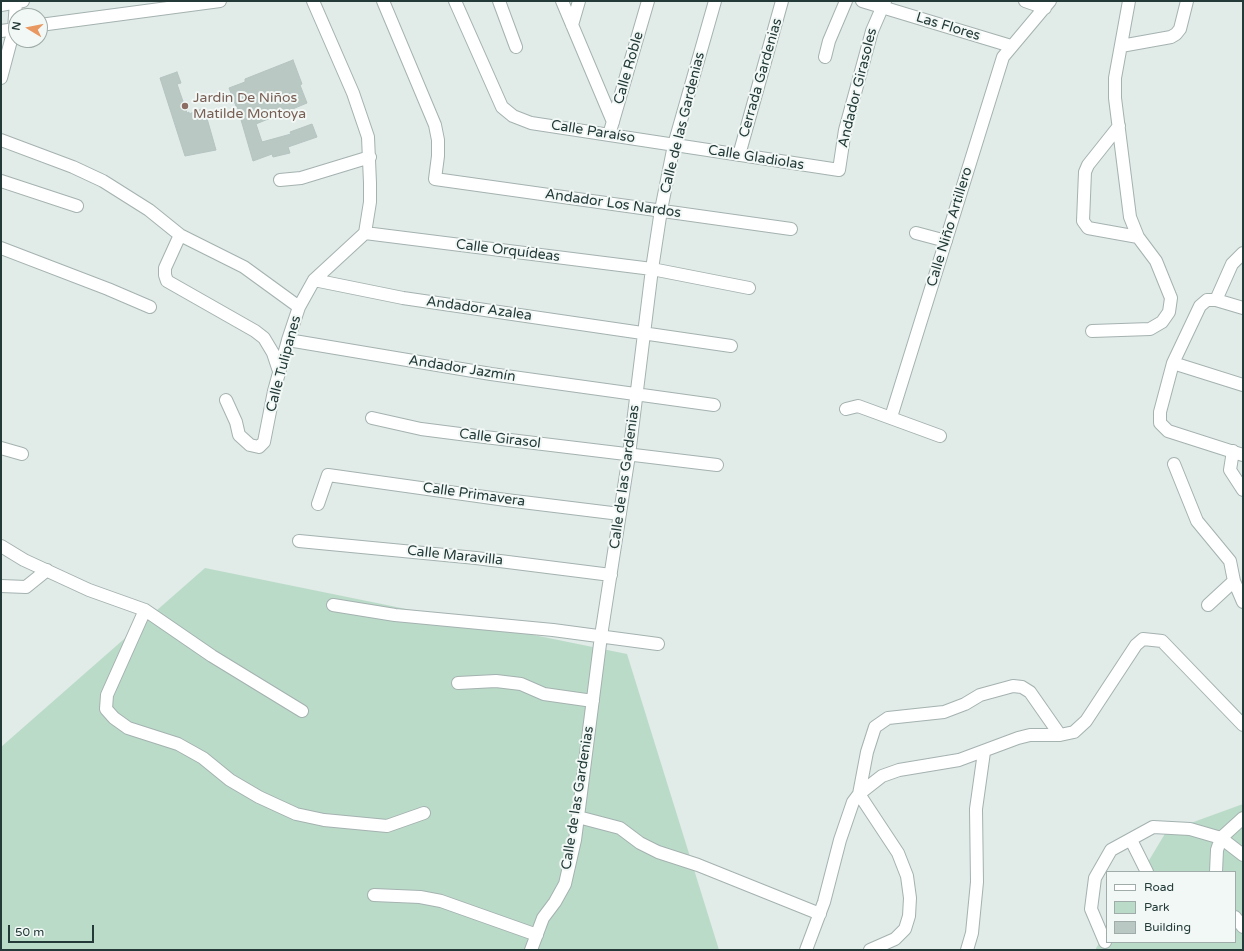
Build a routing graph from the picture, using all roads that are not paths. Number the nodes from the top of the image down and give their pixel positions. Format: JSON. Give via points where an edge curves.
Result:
{"nodes":[{"id":1,"x":20,"y":1,"type":"edge"},
{"id":2,"x":220,"y":1,"type":"edge"},
{"id":3,"x":313,"y":1,"type":"edge"},
{"id":4,"x":383,"y":1,"type":"edge"},
{"id":5,"x":455,"y":1,"type":"edge"},
{"id":6,"x":499,"y":1,"type":"edge"},
{"id":7,"x":562,"y":1,"type":"edge"},
{"id":8,"x":580,"y":1,"type":"edge"},
{"id":9,"x":648,"y":1,"type":"edge"},
{"id":10,"x":715,"y":1,"type":"edge"},
{"id":11,"x":782,"y":1,"type":"edge"},
{"id":12,"x":846,"y":1,"type":"edge"},
{"id":13,"x":862,"y":1,"type":"edge"},
{"id":14,"x":1025,"y":1,"type":"edge"},
{"id":15,"x":1129,"y":1,"type":"edge"},
{"id":16,"x":1187,"y":1,"type":"edge"},
{"id":17,"x":883,"y":4,"type":"edge"},
{"id":18,"x":1048,"y":4,"type":"edge"},
{"id":19,"x":1,"y":5,"type":"edge"},
{"id":20,"x":48,"y":25,"type":"edge"},
{"id":21,"x":572,"y":25,"type":"junction"},
{"id":22,"x":1010,"y":46,"type":"junction"},
{"id":23,"x":1121,"y":46,"type":"junction"},
{"id":24,"x":516,"y":47,"type":"dead end"},
{"id":25,"x":10,"y":48,"type":"edge"},
{"id":26,"x":825,"y":57,"type":"dead end"},
{"id":27,"x":1,"y":78,"type":"edge"},
{"id":28,"x":612,"y":122,"type":"junction"},
{"id":29,"x":1118,"y":126,"type":"junction"},
{"id":30,"x":609,"y":134,"type":"junction"},
{"id":31,"x":1,"y":140,"type":"edge"},
{"id":32,"x":674,"y":145,"type":"junction"},
{"id":33,"x":739,"y":155,"type":"junction"},
{"id":34,"x":370,"y":157,"type":"junction"},
{"id":35,"x":839,"y":170,"type":"joint"},
{"id":36,"x":1,"y":180,"type":"edge"},
{"id":37,"x":280,"y":180,"type":"dead end"},
{"id":38,"x":77,"y":206,"type":"dead end"},
{"id":39,"x":661,"y":210,"type":"junction"},
{"id":40,"x":791,"y":229,"type":"dead end"},
{"id":41,"x":364,"y":233,"type":"junction"},
{"id":42,"x":916,"y":233,"type":"dead end"},
{"id":43,"x":180,"y":235,"type":"junction"},
{"id":44,"x":1138,"y":237,"type":"junction"},
{"id":45,"x":946,"y":241,"type":"junction"},
{"id":46,"x":1,"y":248,"type":"edge"},
{"id":47,"x":1243,"y":253,"type":"edge"},
{"id":48,"x":652,"y":269,"type":"junction"},
{"id":49,"x":314,"y":280,"type":"junction"},
{"id":50,"x":749,"y":288,"type":"dead end"},
{"id":51,"x":1216,"y":300,"type":"junction"},
{"id":52,"x":150,"y":307,"type":"dead end"},
{"id":53,"x":299,"y":307,"type":"junction"},
{"id":54,"x":1243,"y":308,"type":"edge"},
{"id":55,"x":1092,"y":331,"type":"dead end"},
{"id":56,"x":644,"y":333,"type":"junction"},
{"id":57,"x":288,"y":340,"type":"junction"},
{"id":58,"x":731,"y":346,"type":"dead end"},
{"id":59,"x":1173,"y":363,"type":"junction"},
{"id":60,"x":280,"y":371,"type":"junction"},
{"id":61,"x":1243,"y":385,"type":"edge"},
{"id":62,"x":637,"y":395,"type":"junction"},
{"id":63,"x":226,"y":400,"type":"dead end"},
{"id":64,"x":714,"y":405,"type":"dead end"},
{"id":65,"x":846,"y":408,"type":"dead end"},
{"id":66,"x":891,"y":417,"type":"junction"},
{"id":67,"x":372,"y":418,"type":"dead end"},
{"id":68,"x":940,"y":436,"type":"dead end"},
{"id":69,"x":1,"y":448,"type":"edge"},
{"id":70,"x":1238,"y":453,"type":"edge"},
{"id":71,"x":22,"y":454,"type":"dead end"},
{"id":72,"x":629,"y":455,"type":"junction"},
{"id":73,"x":717,"y":464,"type":"dead end"},
{"id":74,"x":1174,"y":464,"type":"dead end"},
{"id":75,"x":1243,"y":490,"type":"edge"},
{"id":76,"x":318,"y":504,"type":"dead end"},
{"id":77,"x":620,"y":514,"type":"junction"},
{"id":78,"x":299,"y":541,"type":"dead end"},
{"id":79,"x":1,"y":546,"type":"edge"},
{"id":80,"x":47,"y":570,"type":"junction"},
{"id":81,"x":611,"y":575,"type":"junction"},
{"id":82,"x":1234,"y":581,"type":"junction"},
{"id":83,"x":1,"y":586,"type":"edge"},
{"id":84,"x":1243,"y":602,"type":"edge"},
{"id":85,"x":333,"y":605,"type":"dead end"},
{"id":86,"x":1208,"y":605,"type":"dead end"},
{"id":87,"x":145,"y":610,"type":"junction"},
{"id":88,"x":601,"y":636,"type":"junction"},
{"id":89,"x":658,"y":644,"type":"dead end"},
{"id":90,"x":458,"y":683,"type":"dead end"},
{"id":91,"x":593,"y":701,"type":"junction"},
{"id":92,"x":302,"y":711,"type":"dead end"},
{"id":93,"x":1243,"y":725,"type":"edge"},
{"id":94,"x":1060,"y":735,"type":"junction"},
{"id":95,"x":984,"y":752,"type":"junction"},
{"id":96,"x":860,"y":794,"type":"junction"},
{"id":97,"x":424,"y":813,"type":"dead end"},
{"id":98,"x":578,"y":817,"type":"junction"},
{"id":99,"x":1243,"y":818,"type":"edge"},
{"id":100,"x":1221,"y":838,"type":"junction"},
{"id":101,"x":1131,"y":840,"type":"junction"},
{"id":102,"x":1243,"y":855,"type":"edge"},
{"id":103,"x":1146,"y":871,"type":"edge"},
{"id":104,"x":1216,"y":871,"type":"edge"},
{"id":105,"x":374,"y":895,"type":"dead end"},
{"id":106,"x":820,"y":914,"type":"junction"},
{"id":107,"x":1236,"y":918,"type":"edge"},
{"id":108,"x":1243,"y":927,"type":"edge"},
{"id":109,"x":537,"y":935,"type":"junction"},
{"id":110,"x":1105,"y":942,"type":"dead end"},
{"id":111,"x":531,"y":950,"type":"edge"},
{"id":112,"x":806,"y":950,"type":"edge"},
{"id":113,"x":870,"y":950,"type":"edge"},
{"id":114,"x":966,"y":950,"type":"edge"}],
"edges":[{"from":1,"to":19,"type":"street"},
{"from":2,"to":20,"type":"street"},
{"from":3,"to":34,"type":"street","via":[[353,93],[368,136]]},
{"from":4,"to":39,"type":"street","name":"Andador Los Nardos","via":[[434,125],[438,145],[435,179]]},
{"from":5,"to":30,"type":"street","name":"Calle Paraíso","via":[[502,107],[513,116],[531,123]]},
{"from":6,"to":24,"type":"street"},
{"from":7,"to":21,"type":"street"},
{"from":8,"to":21,"type":"street"},
{"from":9,"to":28,"type":"street","name":"Calle Roble"},
{"from":10,"to":32,"type":"street","name":"Calle de las Gardenias"},
{"from":11,"to":33,"type":"street","name":"Cerrada Gardenias"},
{"from":12,"to":26,"type":"street"},
{"from":13,"to":17,"type":"street","name":"Las Flores"},
{"from":14,"to":18,"type":"street"},
{"from":15,"to":23,"type":"street"},
{"from":16,"to":23,"type":"street","via":[[1180,29],[1176,34]]},
{"from":17,"to":22,"type":"street","name":"Las Flores"},
{"from":17,"to":35,"type":"street","name":"Andador Girasoles","via":[[872,31],[845,130]]},
{"from":18,"to":22,"type":"street","name":"Calle Niño Artillero"},
{"from":21,"to":28,"type":"street"},
{"from":22,"to":45,"type":"street","name":"Calle Niño Artillero","via":[[1003,57]]},
{"from":23,"to":29,"type":"street","via":[[1115,78]]},
{"from":25,"to":27,"type":"street"},
{"from":28,"to":30,"type":"street","name":"Calle Roble"},
{"from":29,"to":44,"type":"street","via":[[1130,217]]},
{"from":29,"to":44,"type":"street","via":[[1085,172],[1083,221],[1088,228]]},
{"from":30,"to":32,"type":"street","name":"Calle Paraíso"},
{"from":31,"to":43,"type":"street","via":[[104,180],[149,210]]},
{"from":32,"to":33,"type":"street","name":"Calle Gladiolas"},
{"from":32,"to":39,"type":"street","name":"Calle de las Gardenias"},
{"from":33,"to":35,"type":"street","name":"Calle Gladiolas"},
{"from":34,"to":37,"type":"street","via":[[301,178]]},
{"from":34,"to":41,"type":"street","via":[[370,202]]},
{"from":36,"to":38,"type":"street"},
{"from":39,"to":40,"type":"street","name":"Andador Los Nardos"},
{"from":39,"to":48,"type":"street","name":"Calle de las Gardenias"},
{"from":41,"to":48,"type":"street","name":"Calle Orquídeas"},
{"from":41,"to":49,"type":"street","name":"Calle Tulipanes"},
{"from":42,"to":45,"type":"street"},
{"from":43,"to":53,"type":"street","via":[[244,267]]},
{"from":43,"to":60,"type":"street","via":[[165,268],[164,275],[167,281],[264,338]]},
{"from":44,"to":55,"type":"street","via":[[1156,261],[1171,298],[1169,312],[1162,322],[1150,329]]},
{"from":45,"to":66,"type":"street","name":"Calle Niño Artillero"},
{"from":46,"to":52,"type":"street"},
{"from":47,"to":51,"type":"street","via":[[1232,264]]},
{"from":48,"to":50,"type":"street","name":"Calle Orquídeas"},
{"from":48,"to":56,"type":"street","name":"Calle de las Gardenias"},
{"from":49,"to":53,"type":"street","name":"Calle Tulipanes"},
{"from":49,"to":56,"type":"street","name":"Andador Azalea","via":[[403,298]]},
{"from":51,"to":54,"type":"street"},
{"from":51,"to":59,"type":"street","via":[[1207,300],[1200,306]]},
{"from":53,"to":57,"type":"street","name":"Calle Tulipanes"},
{"from":56,"to":58,"type":"street","name":"Andador Azalea"},
{"from":56,"to":62,"type":"street","name":"Calle de las Gardenias"},
{"from":57,"to":60,"type":"street","name":"Calle Tulipanes"},
{"from":57,"to":62,"type":"street","name":"Andador Jazmín","via":[[484,373]]},
{"from":59,"to":61,"type":"street"},
{"from":59,"to":70,"type":"street","via":[[1160,412],[1160,423],[1168,430]]},
{"from":60,"to":63,"type":"street","name":"Calle Tulipanes","via":[[264,442],[259,446],[250,445],[239,435]]},
{"from":62,"to":64,"type":"street","name":"Andador Jazmín"},
{"from":62,"to":72,"type":"street","name":"Calle de las Gardenias"},
{"from":65,"to":66,"type":"street","via":[[858,406]]},
{"from":66,"to":68,"type":"street"},
{"from":67,"to":72,"type":"street","name":"Calle Girasol","via":[[437,431]]},
{"from":69,"to":71,"type":"street"},
{"from":70,"to":75,"type":"street","via":[[1230,470]]},
{"from":72,"to":73,"type":"street","name":"Calle Girasol"},
{"from":72,"to":77,"type":"street","name":"Calle de las Gardenias"},
{"from":74,"to":82,"type":"street","via":[[1197,520],[1230,561]]},
{"from":76,"to":77,"type":"street","name":"Calle Primavera","via":[[328,475]]},
{"from":77,"to":81,"type":"street","name":"Calle de las Gardenias"},
{"from":78,"to":81,"type":"street","name":"Calle Maravilla","via":[[476,558]]},
{"from":79,"to":80,"type":"street"},
{"from":80,"to":83,"type":"street","via":[[26,587]]},
{"from":80,"to":87,"type":"street","via":[[88,590]]},
{"from":81,"to":88,"type":"street","name":"Calle de las Gardenias"},
{"from":82,"to":84,"type":"street"},
{"from":82,"to":86,"type":"street"},
{"from":85,"to":88,"type":"street","via":[[395,615]]},
{"from":87,"to":92,"type":"street","via":[[212,656]]},
{"from":87,"to":97,"type":"street","via":[[107,695],[106,708],[114,718],[128,728],[178,744],[203,758],[230,780],[296,814],[324,820],[387,826]]},
{"from":88,"to":89,"type":"street"},
{"from":88,"to":91,"type":"street","name":"Calle de las Gardenias"},
{"from":90,"to":91,"type":"street","via":[[496,681],[521,684],[544,694]]},
{"from":91,"to":98,"type":"street","name":"Calle de las Gardenias"},
{"from":93,"to":94,"type":"street","via":[[1162,641],[1149,638],[1136,645],[1086,721],[1074,732]]},
{"from":94,"to":95,"type":"street","via":[[1030,735]]},
{"from":94,"to":96,"type":"street","via":[[1030,692],[1022,687],[1013,686],[980,695],[944,712],[888,718],[875,727]]},
{"from":95,"to":96,"type":"street","via":[[959,760],[899,770],[882,776]]},
{"from":95,"to":114,"type":"street","via":[[976,809],[977,882],[972,933]]},
{"from":96,"to":106,"type":"street","via":[[853,802],[840,840]]},
{"from":96,"to":113,"type":"street","via":[[898,853],[907,876],[910,898],[905,929],[895,939]]},
{"from":98,"to":106,"type":"street","via":[[620,828],[640,843],[658,852],[698,865]]},
{"from":98,"to":109,"type":"street","name":"Calle de las Gardenias","via":[[565,884],[543,918]]},
{"from":99,"to":100,"type":"street"},
{"from":100,"to":101,"type":"street","via":[[1190,830],[1153,827]]},
{"from":100,"to":102,"type":"street"},
{"from":100,"to":104,"type":"street","via":[[1217,850]]},
{"from":101,"to":103,"type":"street"},
{"from":101,"to":110,"type":"street","via":[[1111,850],[1095,878],[1091,910]]},
{"from":105,"to":109,"type":"street","via":[[441,901]]},
{"from":106,"to":112,"type":"street"},
{"from":107,"to":108,"type":"street"},
{"from":109,"to":111,"type":"street","name":"Calle de las Gardenias"}]}
